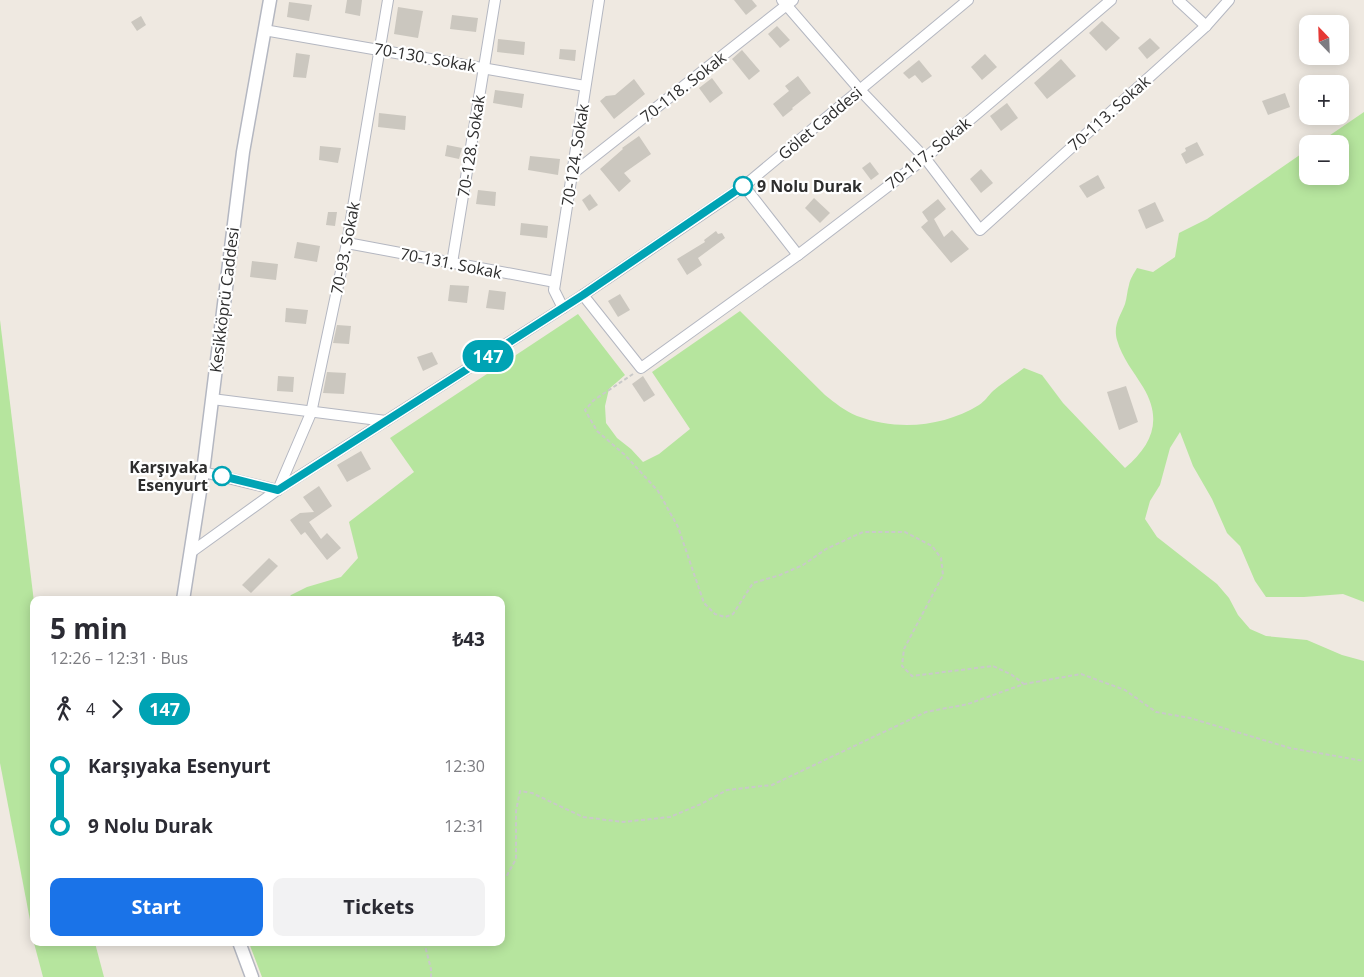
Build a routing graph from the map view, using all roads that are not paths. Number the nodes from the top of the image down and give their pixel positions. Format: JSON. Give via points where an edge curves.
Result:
{"nodes":[{"id":1,"x":270,"y":0,"type":"edge"},
{"id":2,"x":388,"y":0,"type":"edge"},
{"id":3,"x":495,"y":0,"type":"edge"},
{"id":4,"x":599,"y":0,"type":"edge"},
{"id":5,"x":968,"y":0,"type":"edge"},
{"id":6,"x":1111,"y":0,"type":"edge"},
{"id":7,"x":1178,"y":0,"type":"edge"},
{"id":8,"x":1229,"y":0,"type":"edge"},
{"id":9,"x":787,"y":2,"type":"edge"},
{"id":10,"x":1206,"y":26,"type":"junction"},
{"id":11,"x":264,"y":30,"type":"junction"},
{"id":12,"x":380,"y":49,"type":"junction"},
{"id":13,"x":484,"y":68,"type":"junction"},
{"id":14,"x":585,"y":86,"type":"junction"},
{"id":15,"x":860,"y":90,"type":"junction"},
{"id":16,"x":925,"y":158,"type":"junction"},
{"id":17,"x":572,"y":174,"type":"junction"},
{"id":18,"x":744,"y":186,"type":"junction"},
{"id":19,"x":347,"y":243,"type":"junction"},
{"id":20,"x":798,"y":255,"type":"junction"},
{"id":21,"x":452,"y":263,"type":"junction"},
{"id":22,"x":555,"y":282,"type":"junction"},
{"id":23,"x":583,"y":295,"type":"junction"},
{"id":24,"x":563,"y":308,"type":"junction"},
{"id":25,"x":212,"y":400,"type":"junction"},
{"id":26,"x":311,"y":413,"type":"junction"},
{"id":27,"x":386,"y":421,"type":"junction"},
{"id":28,"x":203,"y":472,"type":"junction"},
{"id":29,"x":278,"y":490,"type":"junction"},
{"id":30,"x":190,"y":553,"type":"junction"},
{"id":31,"x":184,"y":596,"type":"edge"},
{"id":32,"x":240,"y":946,"type":"edge"},
{"id":33,"x":252,"y":977,"type":"edge"}],
"edges":[{"from":1,"to":11,"type":"street","name":"Kesikköprü Caddesi"},
{"from":2,"to":12,"type":"street","name":"70-93. Sokak"},
{"from":3,"to":13,"type":"street","name":"70-128. Sokak"},
{"from":4,"to":14,"type":"street","name":"70-124. Sokak"},
{"from":5,"to":15,"type":"street","name":"Gölet Caddesi"},
{"from":6,"to":16,"type":"street","name":"70-117. Sokak"},
{"from":7,"to":10,"type":"street"},
{"from":8,"to":10,"type":"street","name":"70-113. Sokak"},
{"from":9,"to":15,"type":"street"},
{"from":9,"to":17,"type":"street","name":"70-118. Sokak"},
{"from":10,"to":16,"type":"street","name":"70-113. Sokak","via":[[980,230]]},
{"from":11,"to":12,"type":"street","name":"70-130. Sokak"},
{"from":11,"to":25,"type":"street","name":"Kesikköprü Caddesi","via":[[243,152]]},
{"from":12,"to":13,"type":"street","name":"70-130. Sokak"},
{"from":12,"to":19,"type":"street","name":"70-93. Sokak"},
{"from":13,"to":14,"type":"street","name":"70-130. Sokak"},
{"from":13,"to":21,"type":"street","name":"70-128. Sokak"},
{"from":14,"to":17,"type":"street","name":"70-124. Sokak"},
{"from":15,"to":16,"type":"street"},
{"from":15,"to":18,"type":"street","name":"Gölet Caddesi"},
{"from":16,"to":20,"type":"street","name":"70-117. Sokak"},
{"from":17,"to":22,"type":"street","name":"70-124. Sokak"},
{"from":18,"to":20,"type":"street"},
{"from":18,"to":23,"type":"street","name":"Gölet Caddesi"},
{"from":19,"to":21,"type":"street","name":"70-131. Sokak"},
{"from":19,"to":26,"type":"street","name":"70-93. Sokak"},
{"from":20,"to":23,"type":"street","name":"70-117. Sokak","via":[[641,368]]},
{"from":21,"to":22,"type":"street","name":"70-131. Sokak"},
{"from":22,"to":24,"type":"street","name":"70-124. Sokak","via":[[554,290]]},
{"from":23,"to":24,"type":"street","name":"Gölet Caddesi"},
{"from":24,"to":27,"type":"street","name":"Gölet Caddesi"},
{"from":25,"to":26,"type":"street"},
{"from":25,"to":28,"type":"street","name":"Kesikköprü Caddesi"},
{"from":26,"to":27,"type":"street"},
{"from":26,"to":29,"type":"street","name":"70-93. Sokak"},
{"from":27,"to":29,"type":"street","name":"Gölet Caddesi"},
{"from":28,"to":29,"type":"street"},
{"from":28,"to":30,"type":"street","name":"Kesikköprü Caddesi"},
{"from":29,"to":30,"type":"street","name":"Gölet Caddesi"},
{"from":30,"to":31,"type":"street","name":"Kesikköprü Caddesi"},
{"from":32,"to":33,"type":"street"}]}
